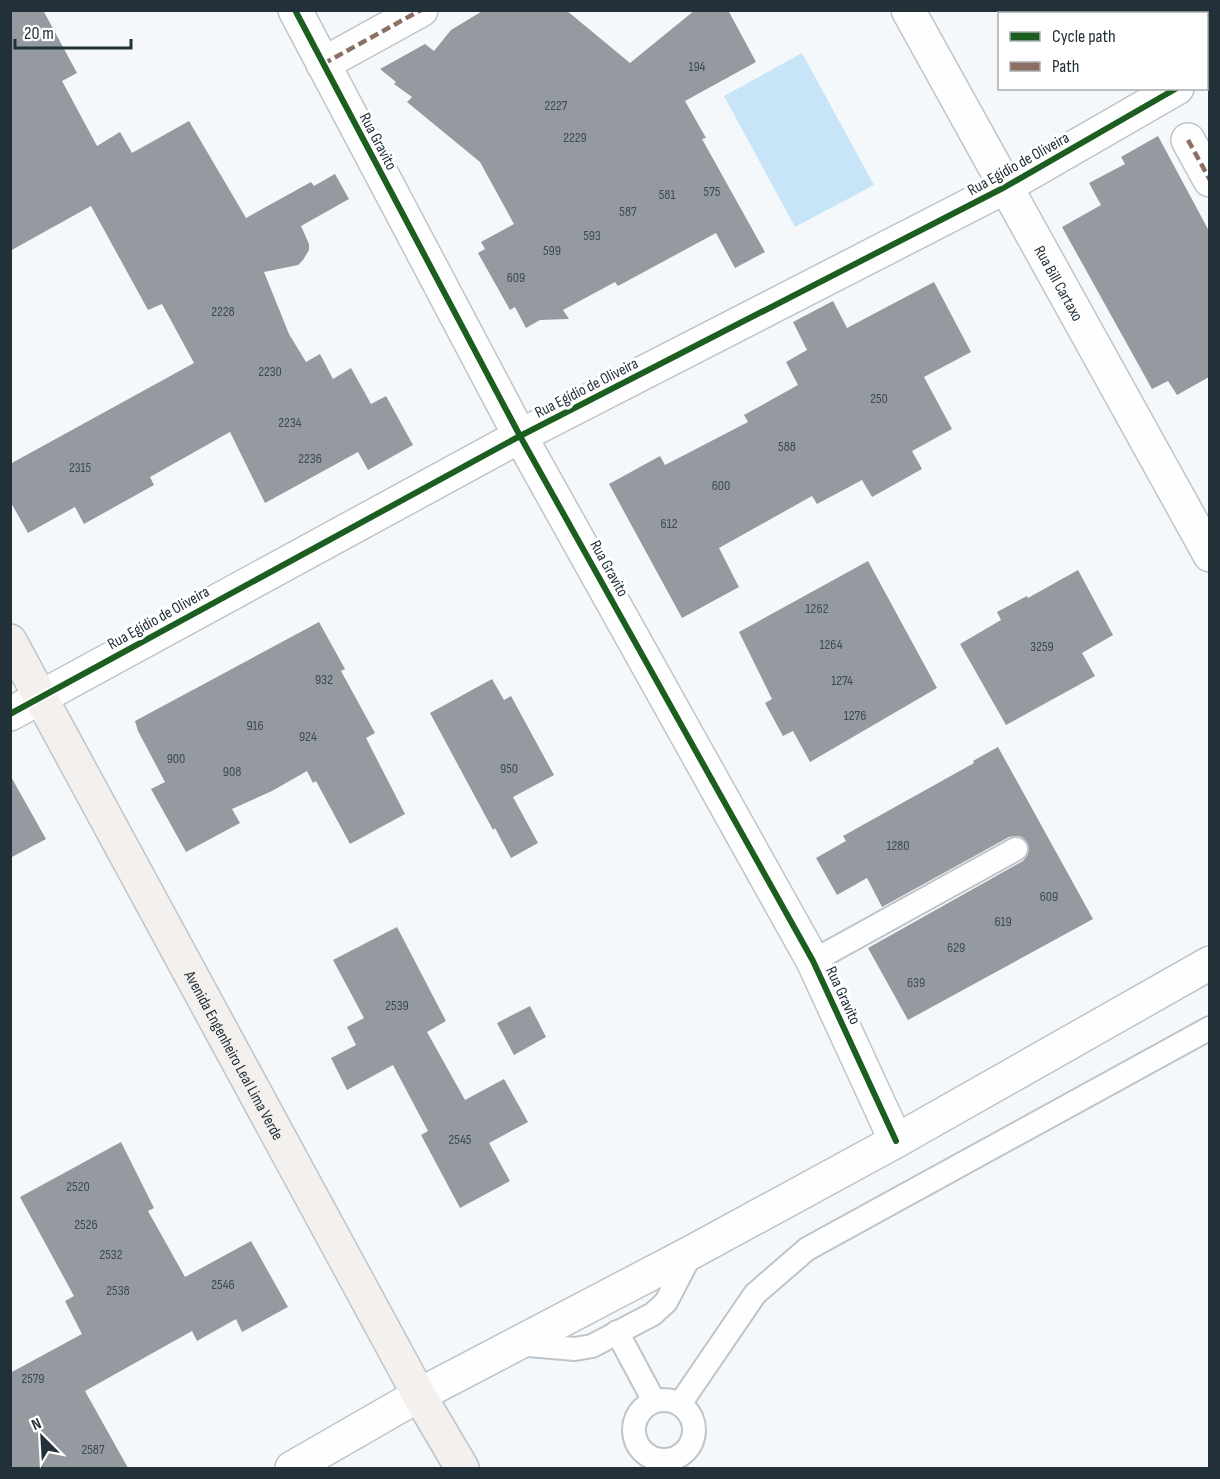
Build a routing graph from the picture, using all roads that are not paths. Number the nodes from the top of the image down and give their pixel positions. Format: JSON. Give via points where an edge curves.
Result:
{"nodes":[{"id":1,"x":295,"y":10,"type":"edge"},
{"id":2,"x":421,"y":10,"type":"edge"},
{"id":3,"x":908,"y":10,"type":"edge"},
{"id":4,"x":323,"y":64,"type":"junction"},
{"id":5,"x":1174,"y":90,"type":"edge"},
{"id":6,"x":1188,"y":140,"type":"dead end"},
{"id":7,"x":1209,"y":180,"type":"edge"},
{"id":8,"x":1005,"y":187,"type":"junction"},
{"id":9,"x":520,"y":436,"type":"junction"},
{"id":10,"x":1209,"y":555,"type":"edge"},
{"id":11,"x":10,"y":641,"type":"edge"},
{"id":12,"x":41,"y":696,"type":"junction"},
{"id":13,"x":10,"y":714,"type":"edge"},
{"id":14,"x":1016,"y":849,"type":"dead end"},
{"id":15,"x":813,"y":961,"type":"junction"},
{"id":16,"x":1209,"y":963,"type":"edge"},
{"id":17,"x":1209,"y":1028,"type":"edge"},
{"id":18,"x":896,"y":1141,"type":"junction"},
{"id":19,"x":692,"y":1252,"type":"junction"},
{"id":20,"x":617,"y":1332,"type":"junction"},
{"id":21,"x":517,"y":1344,"type":"junction"},
{"id":22,"x":419,"y":1395,"type":"junction"},
{"id":23,"x":654,"y":1401,"type":"junction"},
{"id":24,"x":680,"y":1404,"type":"junction"},
{"id":25,"x":644,"y":1462,"type":"edge"},
{"id":26,"x":292,"y":1468,"type":"edge"},
{"id":27,"x":462,"y":1468,"type":"edge"}],
"edges":[{"from":1,"to":4,"type":"street","name":"Rua Gravito"},
{"from":2,"to":4,"type":"street"},
{"from":3,"to":8,"type":"street","name":"Rua Bill Cartaxo"},
{"from":4,"to":9,"type":"street","name":"Rua Gravito"},
{"from":5,"to":8,"type":"street","name":"Rua Egídio de Oliveira"},
{"from":6,"to":7,"type":"street"},
{"from":8,"to":9,"type":"street","name":"Rua Egídio de Oliveira"},
{"from":8,"to":10,"type":"street","name":"Rua Bill Cartaxo"},
{"from":9,"to":12,"type":"street","name":"Rua Egídio de Oliveira"},
{"from":9,"to":15,"type":"street","name":"Rua Gravito"},
{"from":11,"to":12,"type":"street","name":"Avenida Engenheiro Leal Lima Verde"},
{"from":12,"to":13,"type":"street","name":"Rua Egídio de Oliveira"},
{"from":12,"to":22,"type":"street","name":"Avenida Engenheiro Leal Lima Verde"},
{"from":14,"to":15,"type":"lane"},
{"from":15,"to":18,"type":"street","name":"Rua Gravito"},
{"from":16,"to":18,"type":"street"},
{"from":17,"to":24,"type":"lane","via":[[807,1249],[756,1294]]},
{"from":18,"to":19,"type":"street"},
{"from":19,"to":20,"type":"lane","via":[[666,1302]]},
{"from":19,"to":21,"type":"street"},
{"from":20,"to":21,"type":"lane","via":[[592,1346],[575,1349]]},
{"from":20,"to":23,"type":"lane"},
{"from":21,"to":22,"type":"street"},
{"from":22,"to":26,"type":"street"},
{"from":22,"to":27,"type":"street","name":"Avenida Engenheiro Leal Lima Verde"},
{"from":23,"to":24,"type":"lane","via":[[668,1399]]},
{"from":23,"to":25,"type":"lane","via":[[635,1419],[633,1432]]},
{"from":24,"to":25,"type":"lane","via":[[690,1414],[692,1440],[673,1458]]}]}
